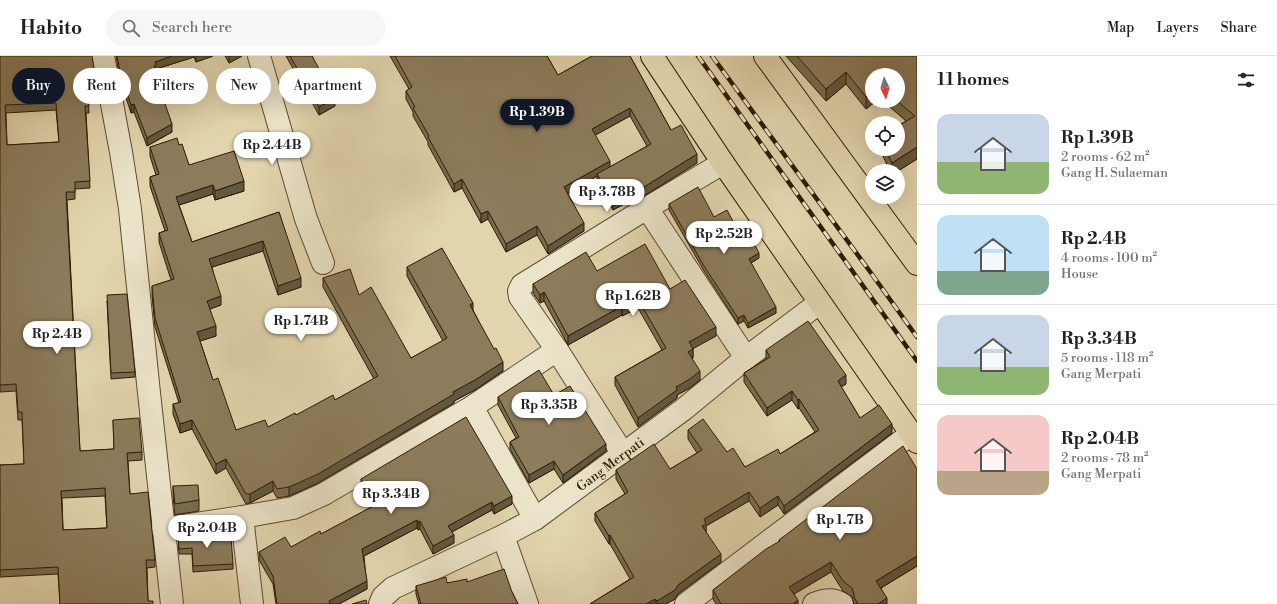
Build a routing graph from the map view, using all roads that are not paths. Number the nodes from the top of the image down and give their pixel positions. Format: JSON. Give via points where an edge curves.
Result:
{"nodes":[{"id":1,"x":103,"y":56,"type":"edge"},
{"id":2,"x":259,"y":56,"type":"edge"},
{"id":3,"x":652,"y":56,"type":"edge"},
{"id":4,"x":765,"y":56,"type":"edge"},
{"id":5,"x":722,"y":163,"type":"junction"},
{"id":6,"x":647,"y":208,"type":"junction"},
{"id":7,"x":914,"y":253,"type":"edge"},
{"id":8,"x":323,"y":263,"type":"dead end"},
{"id":9,"x":819,"y":303,"type":"junction"},
{"id":10,"x":557,"y":350,"type":"junction"},
{"id":11,"x":746,"y":358,"type":"junction"},
{"id":12,"x":472,"y":407,"type":"junction"},
{"id":13,"x":914,"y":438,"type":"edge"},
{"id":14,"x":623,"y":454,"type":"junction"},
{"id":15,"x":242,"y":517,"type":"junction"},
{"id":16,"x":536,"y":519,"type":"junction"},
{"id":17,"x":163,"y":529,"type":"junction"},
{"id":18,"x":503,"y":536,"type":"junction"},
{"id":19,"x":382,"y":600,"type":"edge"},
{"id":20,"x":172,"y":604,"type":"edge"},
{"id":21,"x":252,"y":604,"type":"edge"},
{"id":22,"x":527,"y":604,"type":"edge"},
{"id":23,"x":686,"y":604,"type":"edge"},
{"id":24,"x":814,"y":604,"type":"edge"},
{"id":25,"x":842,"y":604,"type":"edge"}],
"edges":[{"from":1,"to":17,"type":"street","via":[[130,210]]},
{"from":2,"to":8,"type":"street","via":[[304,212]]},
{"from":3,"to":5,"type":"main road"},
{"from":4,"to":7,"type":"main road"},
{"from":5,"to":6,"type":"street"},
{"from":5,"to":9,"type":"main road"},
{"from":6,"to":10,"type":"street","via":[[522,285],[520,296]]},
{"from":6,"to":11,"type":"street"},
{"from":9,"to":11,"type":"street","name":"Gang Merpati"},
{"from":9,"to":13,"type":"main road"},
{"from":10,"to":12,"type":"street"},
{"from":10,"to":14,"type":"street"},
{"from":11,"to":14,"type":"street","name":"Gang Merpati","via":[[684,409]]},
{"from":12,"to":15,"type":"street","via":[[324,494],[293,508]]},
{"from":12,"to":16,"type":"street"},
{"from":13,"to":23,"type":"street"},
{"from":14,"to":16,"type":"street","name":"Gang Merpati"},
{"from":15,"to":17,"type":"street"},
{"from":15,"to":21,"type":"street"},
{"from":16,"to":18,"type":"street","name":"Gang Merpati"},
{"from":17,"to":20,"type":"street"},
{"from":18,"to":19,"type":"street","name":"Gang Merpati","via":[[393,588]]},
{"from":18,"to":22,"type":"street"},
{"from":24,"to":25,"type":"street","via":[[832,600]]}]}
